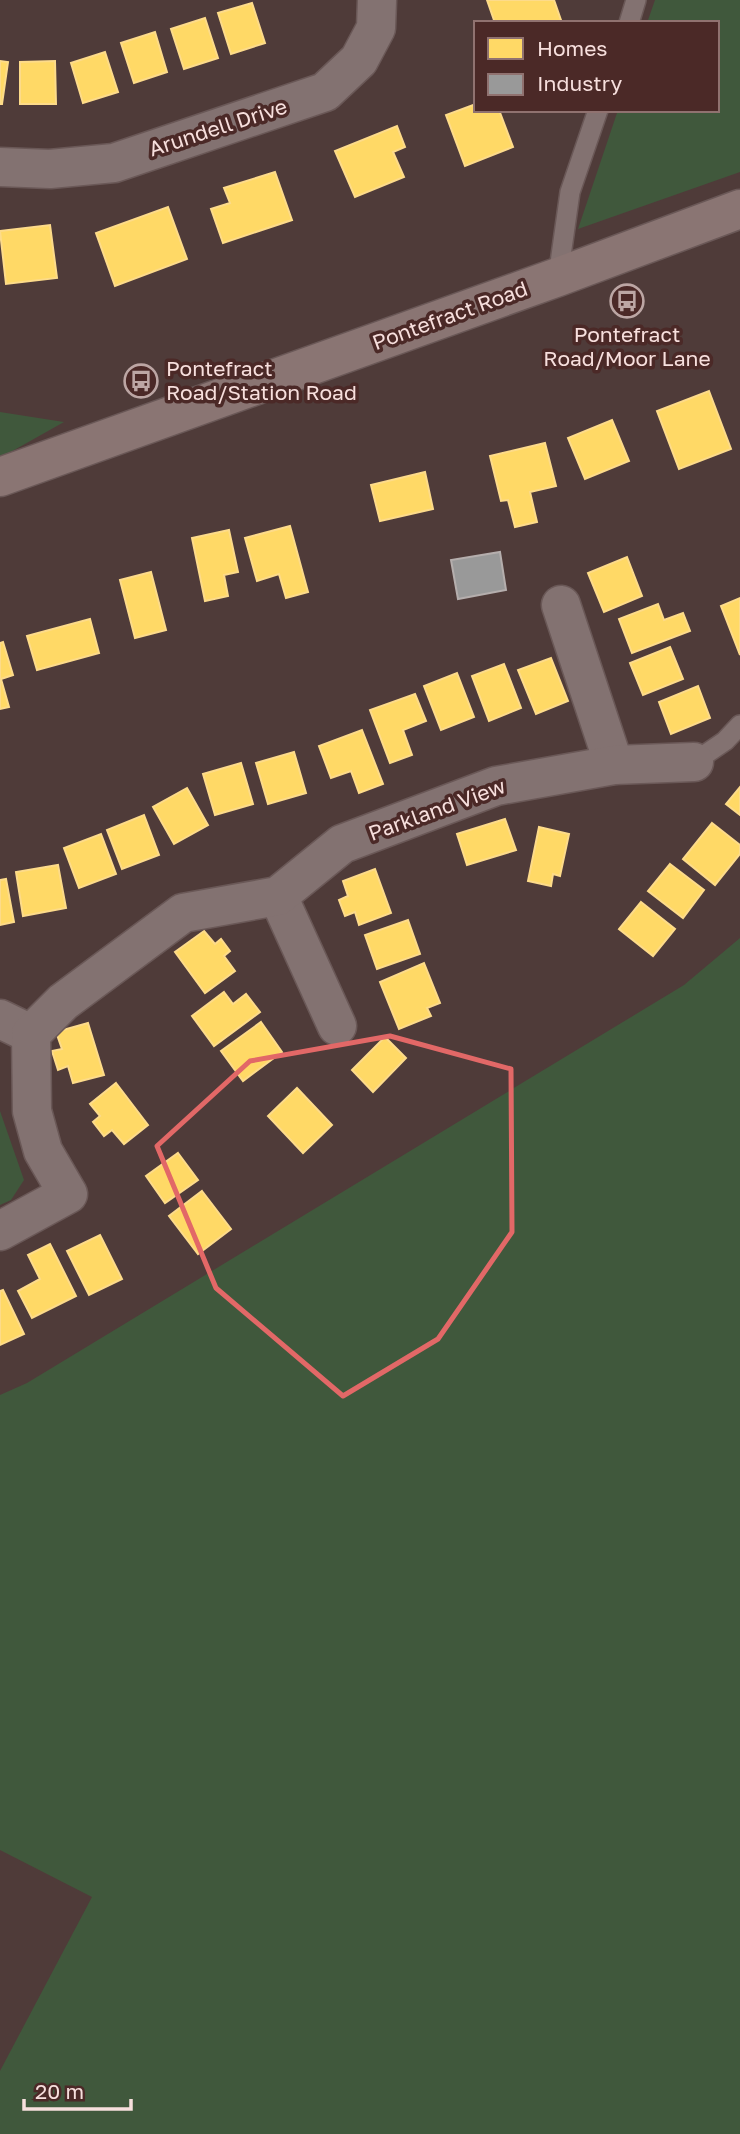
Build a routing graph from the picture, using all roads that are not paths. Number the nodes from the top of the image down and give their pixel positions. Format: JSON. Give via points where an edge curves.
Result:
{"nodes":[{"id":1,"x":377,"y":0,"type":"edge"},
{"id":2,"x":636,"y":0,"type":"edge"},
{"id":3,"x":630,"y":21,"type":"edge"},
{"id":4,"x":597,"y":112,"type":"edge"},
{"id":5,"x":0,"y":167,"type":"edge"},
{"id":6,"x":740,"y":209,"type":"edge"},
{"id":7,"x":558,"y":277,"type":"junction"},
{"id":8,"x":0,"y":477,"type":"edge"},
{"id":9,"x":561,"y":604,"type":"dead end"},
{"id":10,"x":740,"y":725,"type":"edge"},
{"id":11,"x":694,"y":762,"type":"joint"},
{"id":12,"x":614,"y":765,"type":"junction"},
{"id":13,"x":278,"y":896,"type":"junction"},
{"id":14,"x":337,"y":1026,"type":"dead end"},
{"id":15,"x":15,"y":1027,"type":"edge"},
{"id":16,"x":0,"y":1231,"type":"edge"}],
"edges":[{"from":1,"to":5,"type":"street","name":"Arundell Drive","via":[[376,29],[359,60],[325,93],[114,163],[50,169]]},
{"from":2,"to":3,"type":"lane"},
{"from":4,"to":7,"type":"lane","via":[[570,192]]},
{"from":6,"to":7,"type":"highway","name":"Pontefract Road"},
{"from":7,"to":8,"type":"highway","name":"Pontefract Road"},
{"from":9,"to":12,"type":"street"},
{"from":10,"to":11,"type":"lane"},
{"from":11,"to":12,"type":"street","name":"Parkland View"},
{"from":12,"to":13,"type":"street","name":"Parkland View","via":[[496,786],[342,844]]},
{"from":13,"to":14,"type":"street"},
{"from":13,"to":15,"type":"street","name":"Parkland View","via":[[183,913],[63,1002]]},
{"from":15,"to":16,"type":"street","name":"Parkland View","via":[[43,1151],[68,1194]]}]}
